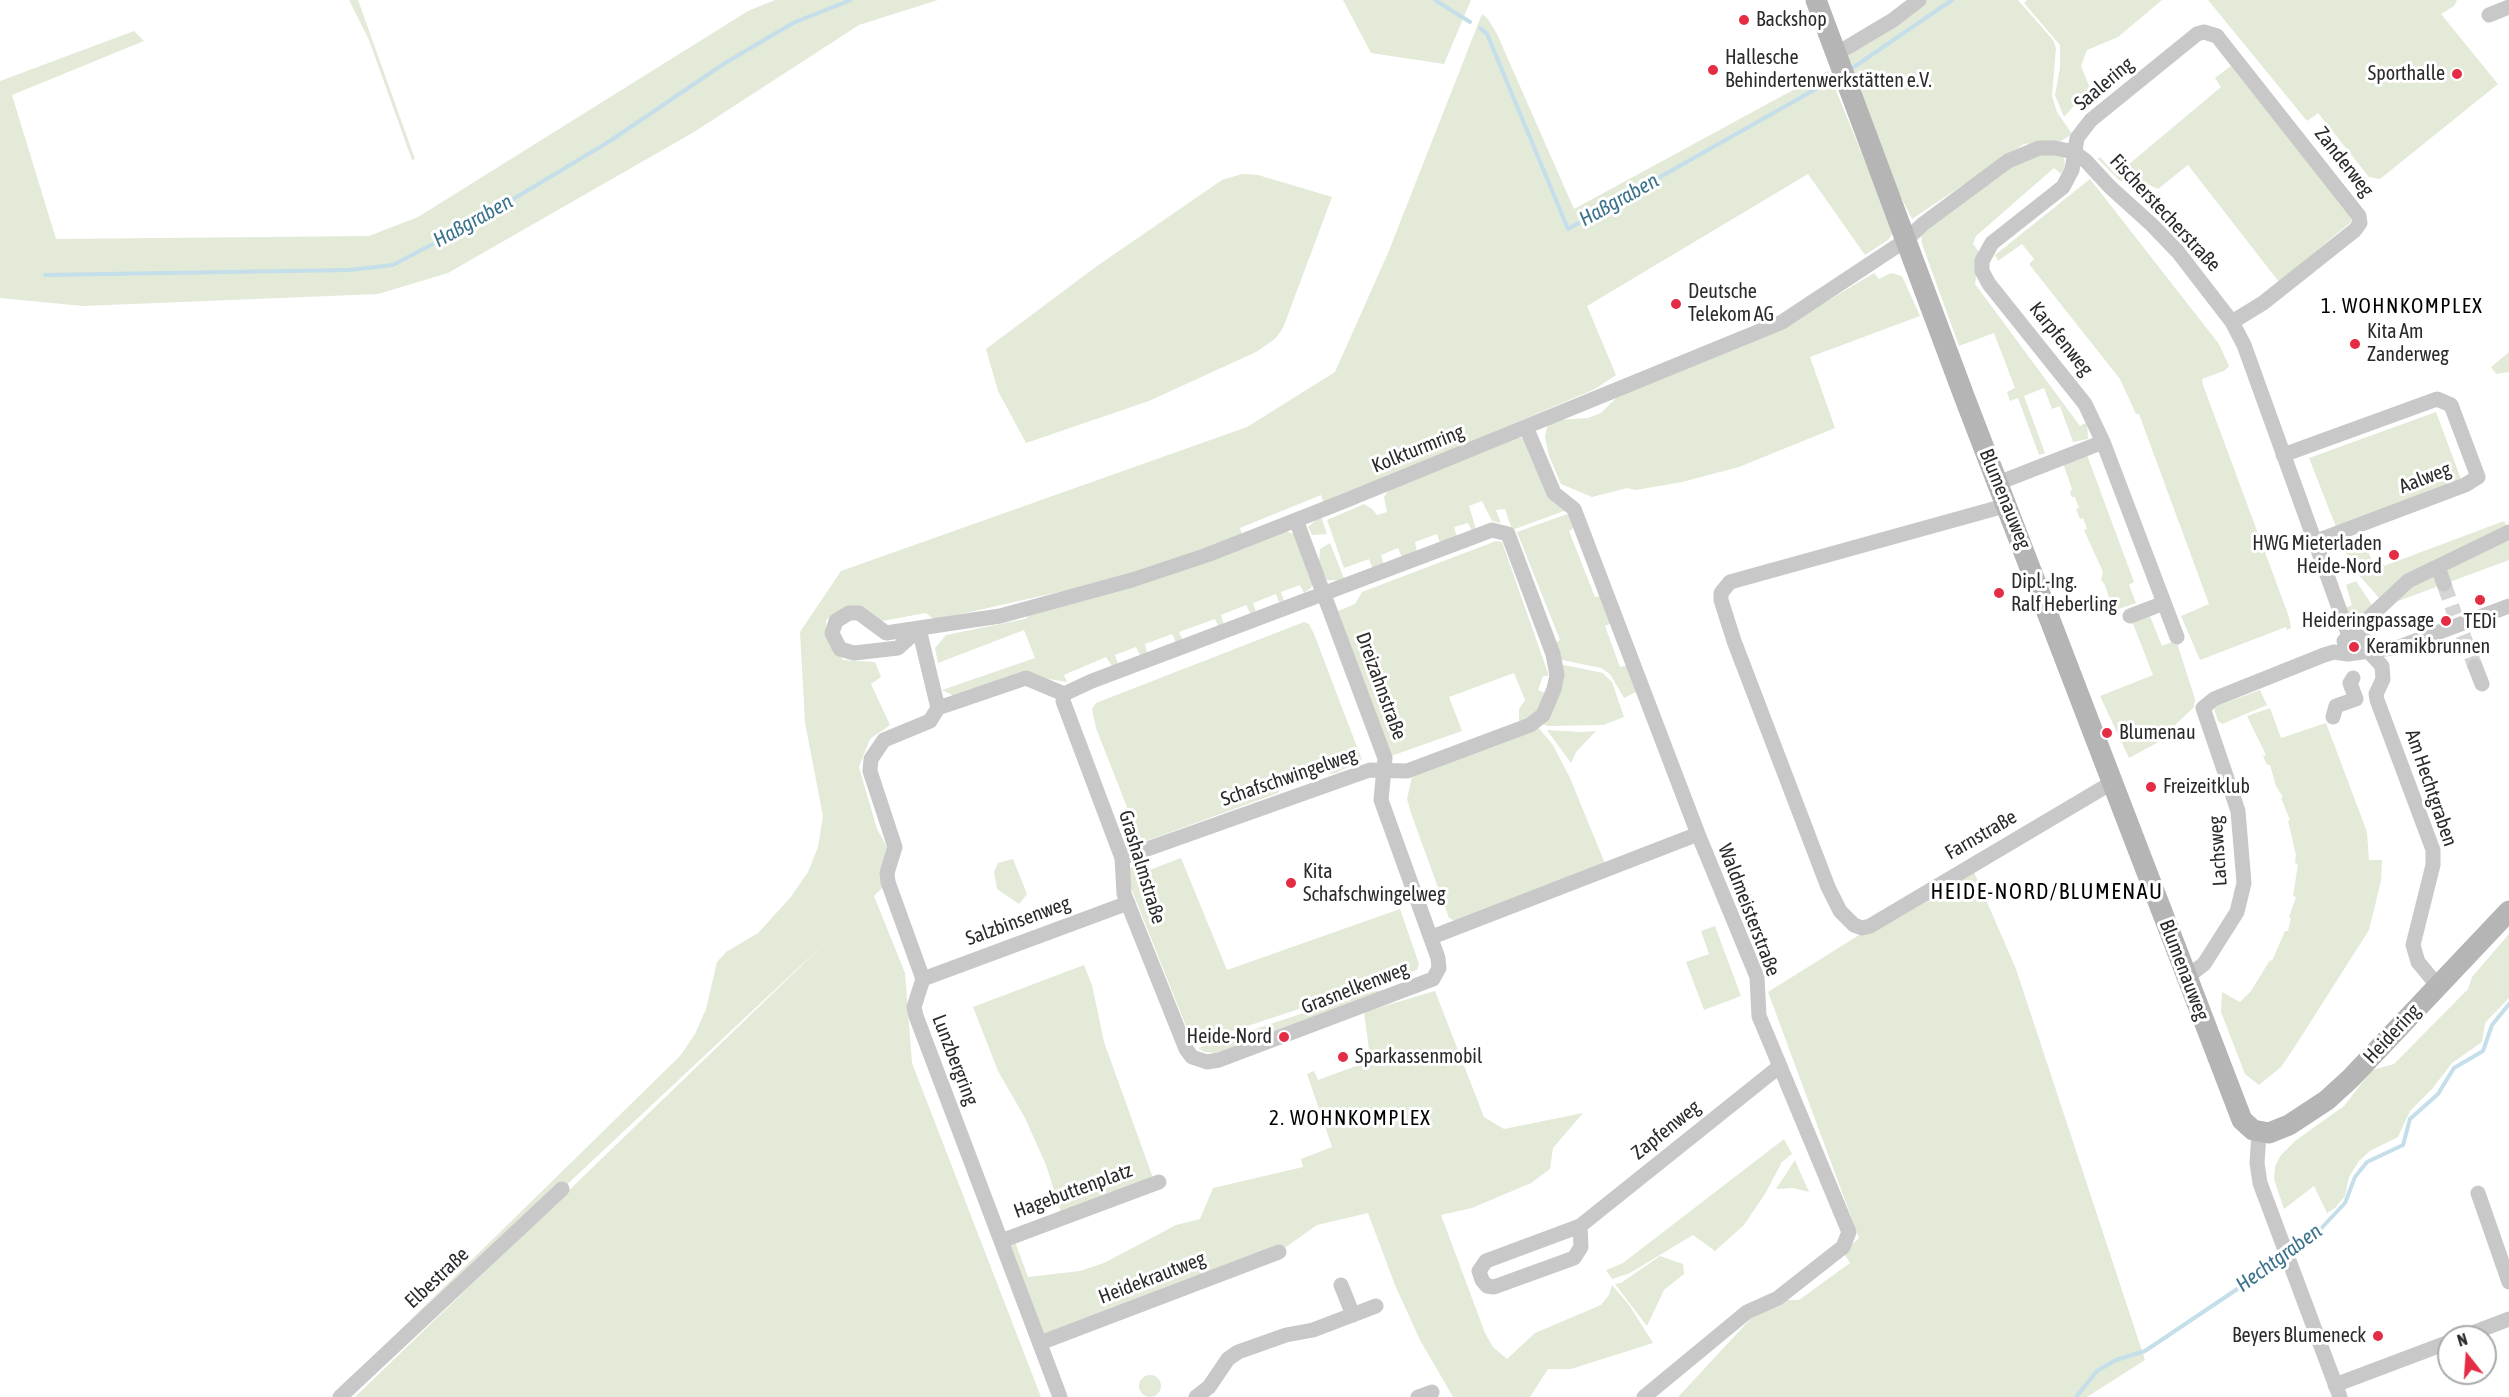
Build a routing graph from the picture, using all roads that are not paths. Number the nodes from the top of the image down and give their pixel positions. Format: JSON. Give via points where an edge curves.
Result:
{"nodes":[{"id":1,"x":1816,"y":0,"type":"edge"},
{"id":2,"x":1918,"y":0,"type":"edge"},
{"id":3,"x":2509,"y":7,"type":"edge"},
{"id":4,"x":2489,"y":15,"type":"dead end"},
{"id":5,"x":2209,"y":32,"type":"joint"},
{"id":6,"x":1836,"y":54,"type":"junction"},
{"id":7,"x":2074,"y":152,"type":"junction"},
{"id":8,"x":1906,"y":240,"type":"junction"},
{"id":9,"x":1982,"y":266,"type":"joint"},
{"id":10,"x":2232,"y":322,"type":"junction"},
{"id":11,"x":1526,"y":427,"type":"junction"},
{"id":12,"x":2103,"y":442,"type":"junction"},
{"id":13,"x":2283,"y":455,"type":"junction"},
{"id":14,"x":1998,"y":483,"type":"junction"},
{"id":15,"x":2008,"y":505,"type":"junction"},
{"id":16,"x":1296,"y":520,"type":"junction"},
{"id":17,"x":2509,"y":532,"type":"edge"},
{"id":18,"x":2314,"y":542,"type":"junction"},
{"id":19,"x":2438,"y":567,"type":"junction"},
{"id":20,"x":2444,"y":584,"type":"tunnel mouth"},
{"id":21,"x":1325,"y":594,"type":"junction"},
{"id":22,"x":2164,"y":603,"type":"junction"},
{"id":23,"x":2509,"y":606,"type":"edge"},
{"id":24,"x":2130,"y":616,"type":"dead end"},
{"id":25,"x":2343,"y":624,"type":"junction"},
{"id":26,"x":919,"y":629,"type":"junction"},
{"id":27,"x":2177,"y":637,"type":"dead end"},
{"id":28,"x":2369,"y":652,"type":"junction"},
{"id":29,"x":2329,"y":653,"type":"junction"},
{"id":30,"x":2475,"y":666,"type":"tunnel mouth"},
{"id":31,"x":2482,"y":684,"type":"dead end"},
{"id":32,"x":1064,"y":694,"type":"junction"},
{"id":33,"x":938,"y":708,"type":"junction"},
{"id":34,"x":2333,"y":717,"type":"dead end"},
{"id":35,"x":1385,"y":770,"type":"junction"},
{"id":36,"x":2113,"y":782,"type":"junction"},
{"id":37,"x":1698,"y":834,"type":"junction"},
{"id":38,"x":1122,"y":858,"type":"junction"},
{"id":39,"x":1128,"y":903,"type":"junction"},
{"id":40,"x":2509,"y":910,"type":"edge"},
{"id":41,"x":1432,"y":937,"type":"junction"},
{"id":42,"x":2187,"y":977,"type":"junction"},
{"id":43,"x":923,"y":979,"type":"junction"},
{"id":44,"x":2438,"y":985,"type":"junction"},
{"id":45,"x":1186,"y":1050,"type":"joint"},
{"id":46,"x":1780,"y":1066,"type":"junction"},
{"id":47,"x":2259,"y":1133,"type":"junction"},
{"id":48,"x":1159,"y":1182,"type":"dead end"},
{"id":49,"x":562,"y":1189,"type":"dead end"},
{"id":50,"x":2478,"y":1193,"type":"dead end"},
{"id":51,"x":1580,"y":1226,"type":"junction"},
{"id":52,"x":1001,"y":1240,"type":"junction"},
{"id":53,"x":1279,"y":1252,"type":"dead end"},
{"id":54,"x":2509,"y":1282,"type":"edge"},
{"id":55,"x":1341,"y":1285,"type":"dead end"},
{"id":56,"x":1376,"y":1306,"type":"dead end"},
{"id":57,"x":1353,"y":1315,"type":"junction"},
{"id":58,"x":2509,"y":1319,"type":"edge"},
{"id":59,"x":2493,"y":1325,"type":"edge"},
{"id":60,"x":1040,"y":1343,"type":"junction"},
{"id":61,"x":2437,"y":1347,"type":"edge"},
{"id":62,"x":2338,"y":1391,"type":"edge"},
{"id":63,"x":340,"y":1397,"type":"edge"},
{"id":64,"x":1060,"y":1397,"type":"edge"},
{"id":65,"x":1196,"y":1397,"type":"edge"},
{"id":66,"x":1644,"y":1397,"type":"edge"}],
"edges":[{"from":1,"to":6,"type":"street","name":"Blumenauweg"},
{"from":2,"to":6,"type":"street"},
{"from":3,"to":4,"type":"street"},
{"from":5,"to":7,"type":"street","name":"Saalering","via":[[2198,34],[2091,120],[2077,138]]},
{"from":5,"to":10,"type":"street","name":"Zanderweg","via":[[2231,53],[2359,216],[2360,223],[2263,303]]},
{"from":6,"to":8,"type":"street","name":"Blumenauweg"},
{"from":7,"to":8,"type":"street","via":[[2047,148],[2008,161]]},
{"from":7,"to":9,"type":"street","name":"Saalering","via":[[2072,170],[2063,187],[1992,243],[1983,255]]},
{"from":7,"to":10,"type":"street","name":"Fischerstecherstraße","via":[[2166,239]]},
{"from":8,"to":11,"type":"street","name":"Kolkturmring","via":[[1782,322]]},
{"from":8,"to":14,"type":"street","name":"Blumenauweg"},
{"from":9,"to":12,"type":"street","name":"Karpfenweg","via":[[1989,284],[2085,404]]},
{"from":10,"to":13,"type":"street","name":"Fischerstecherstraße"},
{"from":11,"to":16,"type":"street","name":"Kolkturmring"},
{"from":11,"to":37,"type":"street","name":"Waldmeisterstraße","via":[[1554,493],[1574,509]]},
{"from":12,"to":14,"type":"street"},
{"from":12,"to":22,"type":"street","name":"Karpfenweg"},
{"from":13,"to":18,"type":"street","name":"Fischerstecherstraße"},
{"from":13,"to":18,"type":"street","name":"Aalweg","via":[[2437,399],[2451,405],[2478,477]]},
{"from":14,"to":15,"type":"street","name":"Blumenauweg"},
{"from":15,"to":36,"type":"street","name":"Blumenauweg"},
{"from":15,"to":36,"type":"street","name":"Farnstraße","via":[[1730,582],[1721,593],[1734,641],[1831,894],[1854,926],[1870,926]]},
{"from":16,"to":21,"type":"street","name":"Dreizahnstraße"},
{"from":16,"to":26,"type":"street","name":"Kolkturmring","via":[[1132,580],[1000,616]]},
{"from":17,"to":19,"type":"street"},
{"from":18,"to":25,"type":"street","name":"Fischerstecherstraße"},
{"from":19,"to":20,"type":"street"},
{"from":19,"to":25,"type":"street","via":[[2408,581]]},
{"from":21,"to":32,"type":"street"},
{"from":21,"to":35,"type":"street","name":"Dreizahnstraße","via":[[1385,758]]},
{"from":21,"to":35,"type":"street","name":"Schafschwingelweg","via":[[1492,530],[1508,534],[1553,654],[1557,675],[1540,719],[1407,771]]},
{"from":22,"to":24,"type":"street"},
{"from":22,"to":27,"type":"street","name":"Karpfenweg"},
{"from":23,"to":28,"type":"street","via":[[2399,647]]},
{"from":25,"to":28,"type":"street","via":[[2364,639]]},
{"from":25,"to":29,"type":"street"},
{"from":26,"to":26,"type":"street","name":"Kolkturmring","via":[[886,633],[859,614],[849,612],[836,621],[832,633],[840,649],[854,653],[898,648]]},
{"from":26,"to":33,"type":"street"},
{"from":28,"to":29,"type":"street"},
{"from":28,"to":34,"type":"street","via":[[2352,677],[2356,699],[2336,706]]},
{"from":28,"to":44,"type":"street","name":"Am Hechtgraben","via":[[2382,666],[2378,702],[2433,850],[2433,865],[2413,945],[2418,962]]},
{"from":29,"to":42,"type":"street","name":"Lachsweg","via":[[2214,699],[2203,708],[2238,811],[2244,883],[2232,921],[2204,964]]},
{"from":30,"to":31,"type":"street"},
{"from":32,"to":33,"type":"street","via":[[1026,678]]},
{"from":32,"to":38,"type":"street","name":"Grashalmstraße"},
{"from":33,"to":43,"type":"street","via":[[930,721],[884,740],[871,759],[870,771],[896,847],[887,873],[889,888]]},
{"from":35,"to":38,"type":"street","name":"Schafschwingelweg","via":[[1361,773]]},
{"from":35,"to":41,"type":"street","name":"Dreizahnstraße","via":[[1381,800]]},
{"from":36,"to":42,"type":"street","name":"Blumenauweg"},
{"from":37,"to":41,"type":"street"},
{"from":37,"to":46,"type":"street","name":"Waldmeisterstraße","via":[[1757,977],[1759,1016]]},
{"from":38,"to":39,"type":"street","name":"Grashalmstraße","via":[[1122,882]]},
{"from":39,"to":43,"type":"street","name":"Salzbinsenweg"},
{"from":39,"to":45,"type":"street","name":"Grashalmstraße"},
{"from":40,"to":44,"type":"street","name":"Heidering"},
{"from":41,"to":45,"type":"street","name":"Grasnelkenweg","via":[[1438,968],[1433,979],[1425,983],[1219,1060],[1196,1059]]},
{"from":42,"to":47,"type":"street","name":"Blumenauweg","via":[[2239,1114]]},
{"from":43,"to":52,"type":"street","name":"Lunzbergring","via":[[914,1007],[916,1016]]},
{"from":44,"to":47,"type":"street","name":"Heidering","via":[[2327,1100],[2275,1132]]},
{"from":46,"to":51,"type":"street","name":"Zapfenweg"},
{"from":46,"to":66,"type":"street","name":"Waldmeisterstraße","via":[[1845,1218],[1848,1239],[1784,1294],[1748,1312]]},
{"from":47,"to":62,"type":"street","via":[[2258,1175]]},
{"from":48,"to":52,"type":"street","name":"Hagebuttenplatz"},
{"from":49,"to":63,"type":"street","name":"Elbestraße"},
{"from":50,"to":54,"type":"street"},
{"from":51,"to":51,"type":"street","name":"Zapfenweg","via":[[1486,1261],[1479,1271],[1482,1280],[1494,1287],[1574,1257],[1581,1246]]},
{"from":52,"to":60,"type":"street","name":"Lunzbergring"},
{"from":53,"to":60,"type":"street","name":"Heidekrautweg"},
{"from":55,"to":57,"type":"street"},
{"from":56,"to":57,"type":"street"},
{"from":57,"to":65,"type":"street","via":[[1238,1352]]},
{"from":58,"to":59,"type":"street"},
{"from":60,"to":64,"type":"street","name":"Lunzbergring"},
{"from":61,"to":62,"type":"street"}]}
